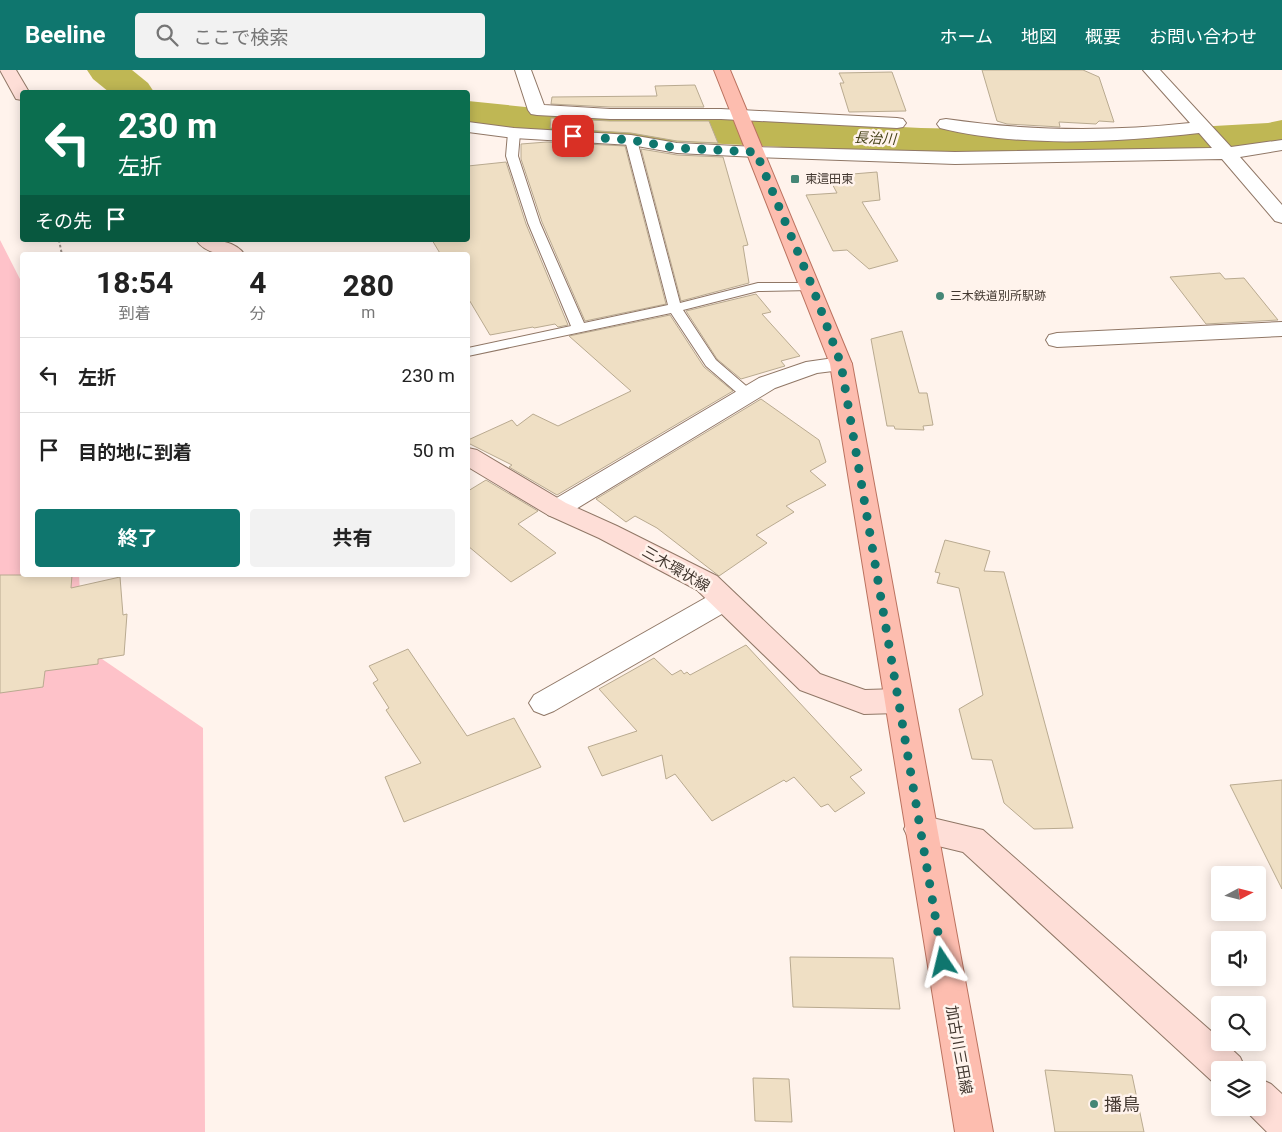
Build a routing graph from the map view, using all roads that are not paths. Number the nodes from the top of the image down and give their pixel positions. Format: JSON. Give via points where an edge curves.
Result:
{"nodes":[{"id":1,"x":8,"y":70,"type":"edge"},
{"id":2,"x":523,"y":70,"type":"edge"},
{"id":3,"x":722,"y":70,"type":"edge"},
{"id":4,"x":1151,"y":70,"type":"edge"},
{"id":5,"x":20,"y":91,"type":"edge"},
{"id":6,"x":740,"y":116,"type":"junction"},
{"id":7,"x":896,"y":123,"type":"dead end"},
{"id":8,"x":946,"y":124,"type":"dead end"},
{"id":9,"x":470,"y":126,"type":"edge"},
{"id":10,"x":1204,"y":127,"type":"junction"},
{"id":11,"x":514,"y":132,"type":"junction"},
{"id":12,"x":631,"y":140,"type":"junction"},
{"id":13,"x":1282,"y":144,"type":"edge"},
{"id":14,"x":756,"y":152,"type":"junction"},
{"id":15,"x":1227,"y":153,"type":"junction"},
{"id":16,"x":1282,"y":217,"type":"edge"},
{"id":17,"x":210,"y":242,"type":"edge"},
{"id":18,"x":229,"y":252,"type":"edge"},
{"id":19,"x":812,"y":286,"type":"junction"},
{"id":20,"x":675,"y":308,"type":"junction"},
{"id":21,"x":579,"y":328,"type":"junction"},
{"id":22,"x":1282,"y":329,"type":"edge"},
{"id":23,"x":1057,"y":340,"type":"dead end"},
{"id":24,"x":470,"y":352,"type":"edge"},
{"id":25,"x":841,"y":364,"type":"junction"},
{"id":26,"x":747,"y":394,"type":"junction"},
{"id":27,"x":470,"y":457,"type":"edge"},
{"id":28,"x":557,"y":508,"type":"junction"},
{"id":29,"x":724,"y":600,"type":"junction"},
{"id":30,"x":898,"y":702,"type":"junction"},
{"id":31,"x":544,"y":703,"type":"dead end"},
{"id":32,"x":920,"y":829,"type":"junction"},
{"id":33,"x":1217,"y":1061,"type":"edge"},
{"id":34,"x":1266,"y":1105,"type":"edge"},
{"id":35,"x":1282,"y":1120,"type":"edge"},
{"id":36,"x":974,"y":1132,"type":"edge"}],
"edges":[{"from":1,"to":5,"type":"main road"},
{"from":2,"to":6,"type":"street","via":[[537,110]]},
{"from":3,"to":6,"type":"main road","name":"加古川三田線"},
{"from":4,"to":10,"type":"street"},
{"from":6,"to":7,"type":"street"},
{"from":6,"to":14,"type":"main road","name":"加古川三田線"},
{"from":8,"to":10,"type":"street","via":[[1022,134],[1069,135],[1164,133]]},
{"from":9,"to":11,"type":"street"},
{"from":10,"to":15,"type":"street"},
{"from":11,"to":12,"type":"street"},
{"from":11,"to":21,"type":"lane","via":[[512,156],[520,181],[534,223]]},
{"from":12,"to":14,"type":"street","via":[[677,148]]},
{"from":12,"to":20,"type":"lane"},
{"from":13,"to":15,"type":"street"},
{"from":14,"to":15,"type":"street","via":[[955,158]]},
{"from":14,"to":19,"type":"main road","name":"加古川三田線"},
{"from":15,"to":16,"type":"street"},
{"from":17,"to":18,"type":"main road"},
{"from":19,"to":20,"type":"lane","via":[[758,287]]},
{"from":19,"to":25,"type":"main road","name":"加古川三田線"},
{"from":20,"to":21,"type":"lane"},
{"from":20,"to":26,"type":"lane","via":[[710,363]]},
{"from":21,"to":24,"type":"lane"},
{"from":22,"to":23,"type":"street"},
{"from":25,"to":26,"type":"street","via":[[814,367],[767,383]]},
{"from":25,"to":30,"type":"main road","name":"加古川三田線"},
{"from":26,"to":28,"type":"street"},
{"from":27,"to":28,"type":"main road","name":"三木環状線"},
{"from":28,"to":29,"type":"main road","name":"三木環状線","via":[[707,583]]},
{"from":29,"to":30,"type":"main road","name":"三木環状線","via":[[810,682],[864,702]]},
{"from":29,"to":31,"type":"street"},
{"from":30,"to":32,"type":"main road","name":"加古川三田線"},
{"from":32,"to":33,"type":"main road","via":[[972,840]]},
{"from":32,"to":36,"type":"main road","name":"加古川三田線"},
{"from":34,"to":35,"type":"main road"}]}
